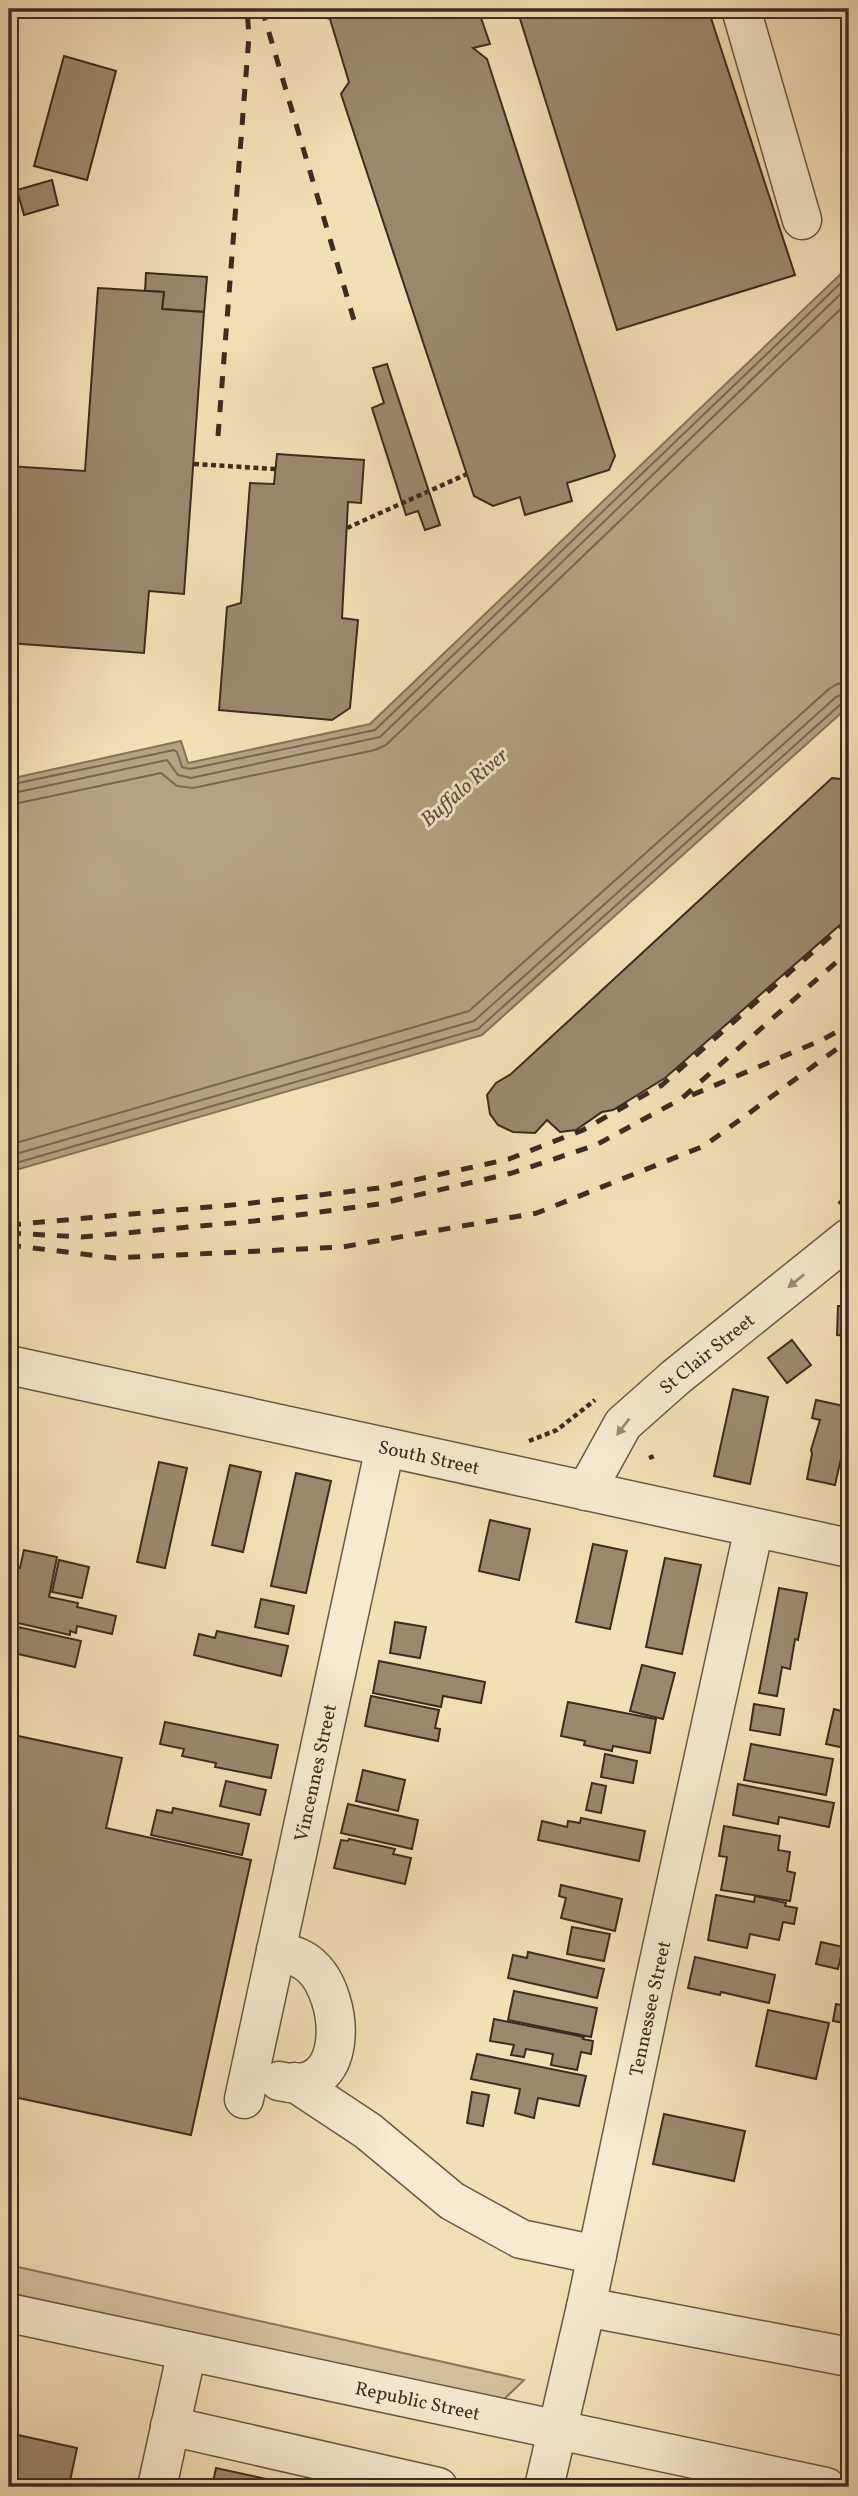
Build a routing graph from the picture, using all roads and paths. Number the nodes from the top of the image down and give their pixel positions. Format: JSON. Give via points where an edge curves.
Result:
{"nodes":[{"id":1,"x":501,"y":9,"type":"edge"},
{"id":2,"x":741,"y":9,"type":"edge"},
{"id":3,"x":481,"y":17,"type":"dead end"},
{"id":4,"x":802,"y":220,"type":"dead end"},
{"id":5,"x":194,"y":464,"type":"dead end"},
{"id":6,"x":275,"y":469,"type":"dead end"},
{"id":7,"x":467,"y":474,"type":"dead end"},
{"id":8,"x":346,"y":528,"type":"dead end"},
{"id":9,"x":849,"y":1238,"type":"edge"},
{"id":10,"x":11,"y":1375,"type":"edge"},
{"id":11,"x":575,"y":1417,"type":"dead end"},
{"id":12,"x":582,"y":1426,"type":"dead end"},
{"id":13,"x":385,"y":1447,"type":"junction"},
{"id":14,"x":586,"y":1491,"type":"junction"},
{"id":15,"x":754,"y":1528,"type":"junction"},
{"id":16,"x":849,"y":1548,"type":"edge"},
{"id":17,"x":276,"y":1950,"type":"junction"},
{"id":18,"x":295,"y":2082,"type":"junction"},
{"id":19,"x":597,"y":2255,"type":"junction"},
{"id":20,"x":586,"y":2307,"type":"junction"},
{"id":21,"x":9,"y":2313,"type":"edge"},
{"id":22,"x":187,"y":2351,"type":"junction"},
{"id":23,"x":849,"y":2357,"type":"edge"},
{"id":24,"x":170,"y":2426,"type":"junction"},
{"id":25,"x":556,"y":2429,"type":"junction"},
{"id":26,"x":157,"y":2487,"type":"edge"},
{"id":27,"x":438,"y":2487,"type":"edge"},
{"id":28,"x":544,"y":2487,"type":"edge"},
{"id":29,"x":826,"y":2487,"type":"edge"}],
"edges":[{"from":1,"to":3,"type":"path"},
{"from":2,"to":4,"type":"street"},
{"from":5,"to":6,"type":"path"},
{"from":7,"to":8,"type":"path"},
{"from":9,"to":14,"type":"street","name":"St Clair Street","one_way":true,"via":[[623,1424]]},
{"from":10,"to":13,"type":"street","name":"South Street"},
{"from":11,"to":12,"type":"path"},
{"from":13,"to":14,"type":"street","name":"South Street"},
{"from":13,"to":17,"type":"street","name":"Vincennes Street"},
{"from":14,"to":15,"type":"street","name":"South Street"},
{"from":15,"to":16,"type":"street","name":"South Street"},
{"from":15,"to":19,"type":"street","name":"Tennessee Street"},
{"from":17,"to":18,"type":"street","via":[[314,1968],[332,2006],[334,2050],[329,2066],[321,2076]]},
{"from":17,"to":18,"type":"street","name":"Vincennes Street","via":[[247,2087]]},
{"from":18,"to":19,"type":"street","via":[[368,2131],[452,2201],[522,2239]]},
{"from":19,"to":20,"type":"street","name":"Tennessee Street"},
{"from":20,"to":23,"type":"street"},
{"from":20,"to":25,"type":"street","name":"Tennessee Street"},
{"from":21,"to":22,"type":"street","name":"Republic Street"},
{"from":22,"to":24,"type":"street"},
{"from":22,"to":25,"type":"street","name":"Republic Street"},
{"from":24,"to":26,"type":"street"},
{"from":24,"to":27,"type":"street"},
{"from":25,"to":28,"type":"street","name":"Tennessee Street"},
{"from":25,"to":29,"type":"street","name":"Republic Street"}]}
